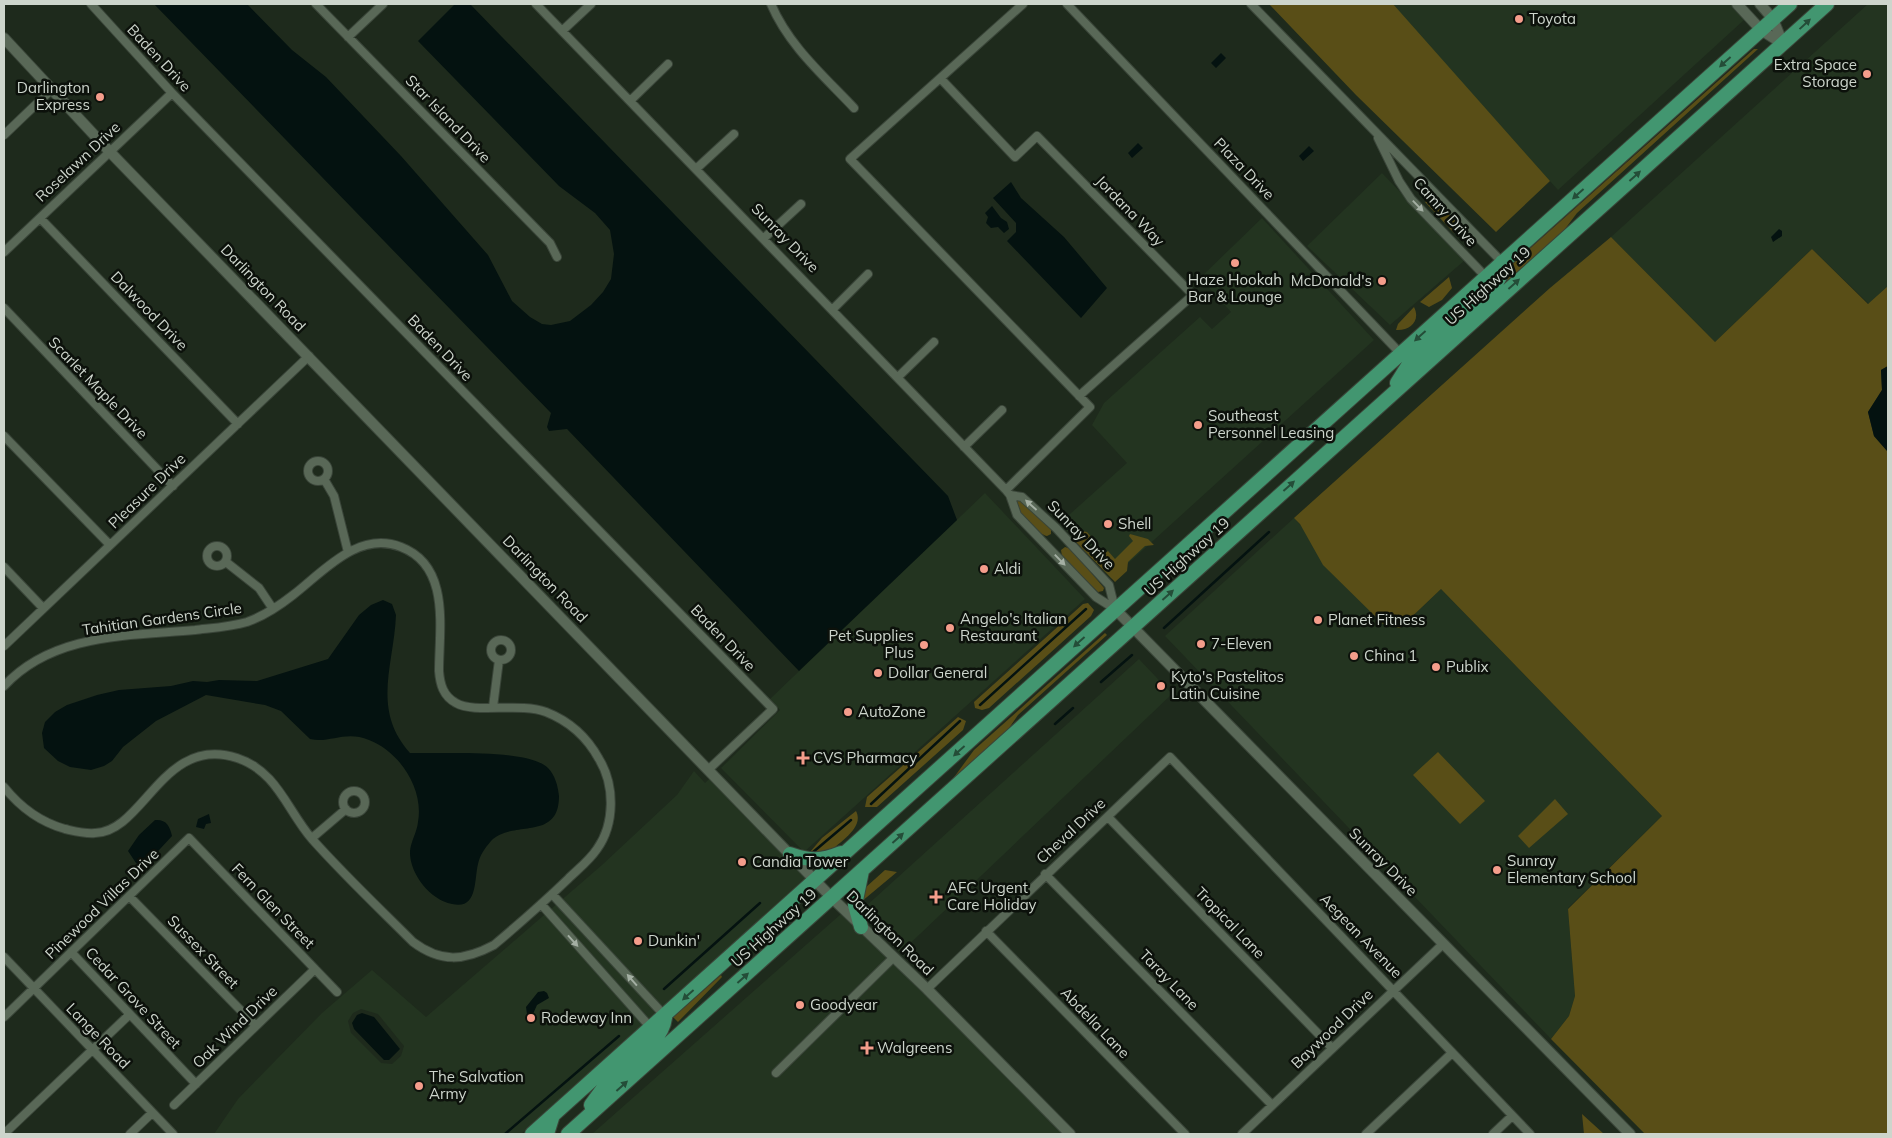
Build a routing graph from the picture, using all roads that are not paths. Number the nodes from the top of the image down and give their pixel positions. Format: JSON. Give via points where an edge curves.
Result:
{"nodes":[{"id":1,"x":90,"y":4,"type":"edge"},
{"id":2,"x":316,"y":4,"type":"edge"},
{"id":3,"x":383,"y":4,"type":"edge"},
{"id":4,"x":536,"y":4,"type":"edge"},
{"id":5,"x":591,"y":4,"type":"edge"},
{"id":6,"x":771,"y":4,"type":"edge"},
{"id":7,"x":1023,"y":4,"type":"edge"},
{"id":8,"x":1067,"y":4,"type":"edge"},
{"id":9,"x":1250,"y":4,"type":"edge"},
{"id":10,"x":1737,"y":4,"type":"edge"},
{"id":11,"x":1760,"y":4,"type":"edge"},
{"id":12,"x":1790,"y":4,"type":"edge"},
{"id":13,"x":1827,"y":4,"type":"edge"},
{"id":14,"x":1773,"y":19,"type":"junction"},
{"id":15,"x":1761,"y":30,"type":"junction"},
{"id":16,"x":562,"y":31,"type":"junction"},
{"id":17,"x":348,"y":37,"type":"junction"},
{"id":18,"x":4,"y":38,"type":"edge"},
{"id":19,"x":1783,"y":44,"type":"junction"},
{"id":20,"x":668,"y":64,"type":"dead end"},
{"id":21,"x":941,"y":79,"type":"junction"},
{"id":22,"x":51,"y":90,"type":"junction"},
{"id":23,"x":172,"y":93,"type":"junction"},
{"id":24,"x":631,"y":100,"type":"junction"},
{"id":25,"x":854,"y":108,"type":"dead end"},
{"id":26,"x":734,"y":134,"type":"dead end"},
{"id":27,"x":1376,"y":134,"type":"junction"},
{"id":28,"x":4,"y":135,"type":"edge"},
{"id":29,"x":110,"y":152,"type":"junction"},
{"id":30,"x":696,"y":169,"type":"junction"},
{"id":31,"x":801,"y":204,"type":"dead end"},
{"id":32,"x":40,"y":218,"type":"junction"},
{"id":33,"x":764,"y":238,"type":"junction"},
{"id":34,"x":4,"y":252,"type":"edge"},
{"id":35,"x":557,"y":257,"type":"dead end"},
{"id":36,"x":1502,"y":262,"type":"junction"},
{"id":37,"x":868,"y":274,"type":"dead end"},
{"id":38,"x":1486,"y":277,"type":"junction"},
{"id":39,"x":4,"y":308,"type":"edge"},
{"id":40,"x":833,"y":309,"type":"junction"},
{"id":41,"x":934,"y":342,"type":"dead end"},
{"id":42,"x":1401,"y":354,"type":"junction"},
{"id":43,"x":309,"y":356,"type":"junction"},
{"id":44,"x":898,"y":377,"type":"junction"},
{"id":45,"x":1079,"y":396,"type":"junction"},
{"id":46,"x":1387,"y":398,"type":"junction"},
{"id":47,"x":1002,"y":410,"type":"dead end"},
{"id":48,"x":238,"y":424,"type":"junction"},
{"id":49,"x":4,"y":436,"type":"edge"},
{"id":50,"x":964,"y":447,"type":"junction"},
{"id":51,"x":324,"y":480,"type":"dead end"},
{"id":52,"x":173,"y":486,"type":"junction"},
{"id":53,"x":1008,"y":493,"type":"junction"},
{"id":54,"x":110,"y":545,"type":"junction"},
{"id":55,"x":348,"y":552,"type":"junction"},
{"id":56,"x":226,"y":562,"type":"dead end"},
{"id":57,"x":4,"y":567,"type":"edge"},
{"id":58,"x":43,"y":608,"type":"junction"},
{"id":59,"x":273,"y":609,"type":"junction"},
{"id":60,"x":1116,"y":609,"type":"junction"},
{"id":61,"x":1132,"y":628,"type":"junction"},
{"id":62,"x":4,"y":646,"type":"edge"},
{"id":63,"x":498,"y":660,"type":"dead end"},
{"id":64,"x":4,"y":686,"type":"edge"},
{"id":65,"x":493,"y":707,"type":"junction"},
{"id":66,"x":1170,"y":757,"type":"joint"},
{"id":67,"x":708,"y":769,"type":"junction"},
{"id":68,"x":4,"y":787,"type":"edge"},
{"id":69,"x":346,"y":809,"type":"dead end"},
{"id":70,"x":1108,"y":816,"type":"junction"},
{"id":71,"x":189,"y":838,"type":"joint"},
{"id":72,"x":312,"y":838,"type":"junction"},
{"id":73,"x":849,"y":850,"type":"junction"},
{"id":74,"x":790,"y":854,"type":"junction"},
{"id":75,"x":862,"y":871,"type":"junction"},
{"id":76,"x":1045,"y":874,"type":"junction"},
{"id":77,"x":815,"y":880,"type":"junction"},
{"id":78,"x":552,"y":894,"type":"junction"},
{"id":79,"x":130,"y":897,"type":"junction"},
{"id":80,"x":832,"y":898,"type":"junction"},
{"id":81,"x":540,"y":904,"type":"junction"},
{"id":82,"x":566,"y":909,"type":"junction"},
{"id":83,"x":555,"y":920,"type":"junction"},
{"id":84,"x":861,"y":927,"type":"junction"},
{"id":85,"x":986,"y":931,"type":"junction"},
{"id":86,"x":1443,"y":944,"type":"junction"},
{"id":87,"x":71,"y":952,"type":"junction"},
{"id":88,"x":4,"y":957,"type":"edge"},
{"id":89,"x":893,"y":958,"type":"junction"},
{"id":90,"x":315,"y":969,"type":"junction"},
{"id":91,"x":33,"y":989,"type":"junction"},
{"id":92,"x":927,"y":989,"type":"junction"},
{"id":93,"x":1394,"y":990,"type":"junction"},
{"id":94,"x":337,"y":992,"type":"dead end"},
{"id":95,"x":129,"y":1015,"type":"junction"},
{"id":96,"x":665,"y":1016,"type":"junction"},
{"id":97,"x":4,"y":1017,"type":"edge"},
{"id":98,"x":256,"y":1026,"type":"junction"},
{"id":99,"x":651,"y":1028,"type":"junction"},
{"id":100,"x":1332,"y":1048,"type":"junction"},
{"id":101,"x":92,"y":1050,"type":"junction"},
{"id":102,"x":1452,"y":1053,"type":"junction"},
{"id":103,"x":776,"y":1073,"type":"dead end"},
{"id":104,"x":196,"y":1084,"type":"junction"},
{"id":105,"x":174,"y":1105,"type":"dead end"},
{"id":106,"x":1272,"y":1105,"type":"junction"},
{"id":107,"x":152,"y":1113,"type":"junction"},
{"id":108,"x":554,"y":1115,"type":"junction"},
{"id":109,"x":1512,"y":1116,"type":"junction"},
{"id":110,"x":570,"y":1132,"type":"edge"},
{"id":111,"x":4,"y":1134,"type":"edge"},
{"id":112,"x":130,"y":1134,"type":"edge"},
{"id":113,"x":173,"y":1134,"type":"edge"},
{"id":114,"x":532,"y":1134,"type":"edge"},
{"id":115,"x":547,"y":1134,"type":"edge"},
{"id":116,"x":1070,"y":1134,"type":"edge"},
{"id":117,"x":1185,"y":1134,"type":"edge"},
{"id":118,"x":1242,"y":1134,"type":"edge"},
{"id":119,"x":1366,"y":1134,"type":"edge"},
{"id":120,"x":1493,"y":1134,"type":"edge"},
{"id":121,"x":1530,"y":1134,"type":"edge"},
{"id":122,"x":1630,"y":1134,"type":"edge"}],
"edges":[{"from":1,"to":23,"type":"street","name":"Baden Drive"},
{"from":2,"to":17,"type":"street","name":"Star Island Drive"},
{"from":3,"to":17,"type":"street"},
{"from":4,"to":16,"type":"street","name":"Sunray Drive"},
{"from":5,"to":16,"type":"street"},
{"from":6,"to":25,"type":"street","via":[[792,43]]},
{"from":7,"to":21,"type":"street"},
{"from":8,"to":42,"type":"street","name":"Plaza Drive"},
{"from":9,"to":27,"type":"street","name":"Camry Drive"},
{"from":10,"to":15,"type":"street"},
{"from":11,"to":14,"type":"street"},
{"from":12,"to":14,"type":"highway","name":"US Highway 19"},
{"from":19,"to":13,"type":"highway","name":"US Highway 19","one_way":true},
{"from":14,"to":15,"type":"highway","name":"US Highway 19"},
{"from":14,"to":19,"type":"street"},
{"from":15,"to":19,"type":"street"},
{"from":15,"to":36,"type":"highway","name":"US Highway 19","one_way":true},
{"from":16,"to":24,"type":"street","name":"Sunray Drive"},
{"from":17,"to":35,"type":"street","name":"Star Island Drive","via":[[550,244]]},
{"from":18,"to":22,"type":"street","name":"Darlington Road"},
{"from":46,"to":19,"type":"highway","name":"US Highway 19","one_way":true},
{"from":20,"to":24,"type":"street"},
{"from":21,"to":45,"type":"street","via":[[850,159]]},
{"from":21,"to":45,"type":"street","name":"Jordana Way","via":[[1015,157],[1037,136],[1193,295]]},
{"from":22,"to":28,"type":"street"},
{"from":22,"to":29,"type":"street","name":"Darlington Road"},
{"from":23,"to":29,"type":"street","name":"Roselawn Drive"},
{"from":23,"to":67,"type":"street","name":"Baden Drive","via":[[773,709]]},
{"from":24,"to":30,"type":"street","name":"Sunray Drive"},
{"from":26,"to":30,"type":"street"},
{"from":27,"to":36,"type":"street","name":"Camry Drive"},
{"from":27,"to":38,"type":"street","name":"Camry Drive","one_way":true,"via":[[1411,199]]},
{"from":29,"to":32,"type":"street","name":"Roselawn Drive"},
{"from":29,"to":43,"type":"street","name":"Darlington Road"},
{"from":30,"to":33,"type":"street","name":"Sunray Drive"},
{"from":31,"to":33,"type":"street"},
{"from":32,"to":34,"type":"street","name":"Roselawn Drive"},
{"from":32,"to":48,"type":"street","name":"Dalwood Drive"},
{"from":33,"to":40,"type":"street","name":"Sunray Drive"},
{"from":36,"to":38,"type":"highway","name":"US Highway 19"},
{"from":36,"to":46,"type":"highway","via":[[1502,273],[1495,286],[1409,364]]},
{"from":37,"to":40,"type":"street"},
{"from":38,"to":42,"type":"highway","name":"US Highway 19","one_way":true},
{"from":39,"to":52,"type":"street","name":"Scarlet Maple Drive"},
{"from":40,"to":44,"type":"street","name":"Sunray Drive"},
{"from":41,"to":44,"type":"street"},
{"from":42,"to":60,"type":"highway","name":"US Highway 19"},
{"from":43,"to":48,"type":"street","name":"Pleasure Drive"},
{"from":43,"to":67,"type":"street","name":"Darlington Road"},
{"from":44,"to":50,"type":"street","name":"Sunray Drive"},
{"from":45,"to":53,"type":"street","via":[[1090,407]]},
{"from":61,"to":46,"type":"highway","name":"US Highway 19","one_way":true},
{"from":47,"to":50,"type":"street"},
{"from":48,"to":52,"type":"street","name":"Pleasure Drive"},
{"from":49,"to":54,"type":"street"},
{"from":50,"to":53,"type":"street","name":"Sunray Drive"},
{"from":51,"to":55,"type":"street","via":[[334,496]]},
{"from":52,"to":54,"type":"street","name":"Pleasure Drive"},
{"from":53,"to":60,"type":"street","name":"Sunray Drive","one_way":true,"via":[[1017,515],[1096,597]]},
{"from":60,"to":53,"type":"street","name":"Sunray Drive","one_way":true,"via":[[1109,585],[1083,557],[1022,497]]},
{"from":54,"to":58,"type":"street","name":"Pleasure Drive"},
{"from":55,"to":59,"type":"street","name":"Tahitian Gardens Circle"},
{"from":55,"to":65,"type":"street","name":"Tahitian Gardens Circle","via":[[366,545],[391,544],[408,550],[422,562],[435,584],[439,600],[439,671],[443,690],[451,700],[464,706]]},
{"from":56,"to":59,"type":"street","name":"Tahitian Gardens Circle","via":[[259,588]]},
{"from":57,"to":58,"type":"street"},
{"from":58,"to":62,"type":"street","name":"Pleasure Drive"},
{"from":59,"to":64,"type":"street","name":"Tahitian Gardens Circle","via":[[239,624],[105,638],[66,646],[31,663]]},
{"from":60,"to":61,"type":"street","name":"Sunray Drive"},
{"from":60,"to":73,"type":"highway","name":"US Highway 19","one_way":true},
{"from":75,"to":61,"type":"highway","name":"US Highway 19","one_way":true},
{"from":61,"to":86,"type":"street","name":"Sunray Drive"},
{"from":63,"to":65,"type":"street"},
{"from":65,"to":78,"type":"street","name":"Tahitian Gardens Circle","via":[[539,709],[566,722],[593,749],[606,773],[610,807],[602,840],[591,856]]},
{"from":66,"to":70,"type":"street","name":"Cheval Drive"},
{"from":66,"to":93,"type":"street","name":"Aegean Avenue"},
{"from":67,"to":74,"type":"street","name":"Darlington Road"},
{"from":68,"to":72,"type":"street","name":"Tahitian Gardens Circle","via":[[20,805],[44,821],[96,834],[125,819],[181,764],[208,756],[230,756],[253,765],[269,777]]},
{"from":69,"to":72,"type":"street"},
{"from":70,"to":76,"type":"street","name":"Cheval Drive"},
{"from":70,"to":100,"type":"street","name":"Tropical Lane"},
{"from":71,"to":79,"type":"street","name":"Pinewood Villas Drive"},
{"from":71,"to":90,"type":"street","name":"Fern Glen Street"},
{"from":72,"to":81,"type":"street","name":"Tahitian Gardens Circle","via":[[413,942],[438,955],[457,958],[475,955],[494,946]]},
{"from":73,"to":74,"type":"highway","via":[[823,860]]},
{"from":73,"to":77,"type":"highway","name":"US Highway 19"},
{"from":74,"to":77,"type":"street","name":"Darlington Road"},
{"from":75,"to":80,"type":"highway","name":"US Highway 19"},
{"from":75,"to":84,"type":"highway","via":[[856,906]]},
{"from":76,"to":85,"type":"street","name":"Cheval Drive"},
{"from":76,"to":106,"type":"street","name":"Taray Lane"},
{"from":77,"to":80,"type":"street","name":"Darlington Road"},
{"from":77,"to":96,"type":"highway","name":"US Highway 19","one_way":true},
{"from":78,"to":81,"type":"street","name":"Tahitian Gardens Circle"},
{"from":78,"to":82,"type":"street"},
{"from":79,"to":87,"type":"street","name":"Pinewood Villas Drive"},
{"from":79,"to":98,"type":"street","name":"Sussex Street"},
{"from":80,"to":84,"type":"street","name":"Darlington Road"},
{"from":110,"to":80,"type":"highway","name":"US Highway 19","one_way":true},
{"from":81,"to":83,"type":"street"},
{"from":82,"to":83,"type":"street"},
{"from":96,"to":82,"type":"street","one_way":true},
{"from":83,"to":99,"type":"street","one_way":true},
{"from":84,"to":89,"type":"street","name":"Darlington Road"},
{"from":85,"to":92,"type":"street","name":"Cheval Drive"},
{"from":85,"to":117,"type":"street","name":"Abdella Lane"},
{"from":86,"to":93,"type":"street","name":"Baywood Drive"},
{"from":86,"to":122,"type":"street","name":"Sunray Drive"},
{"from":87,"to":91,"type":"street","name":"Pinewood Villas Drive"},
{"from":87,"to":95,"type":"street","name":"Cedar Grove Street"},
{"from":88,"to":91,"type":"street","name":"Lange Road"},
{"from":89,"to":92,"type":"street","name":"Darlington Road"},
{"from":89,"to":103,"type":"street"},
{"from":90,"to":94,"type":"street","name":"Fern Glen Street"},
{"from":90,"to":98,"type":"street","name":"Oak Wind Drive"},
{"from":91,"to":97,"type":"street","name":"Pinewood Villas Drive"},
{"from":91,"to":101,"type":"street","name":"Lange Road"},
{"from":92,"to":116,"type":"street","name":"Darlington Road"},
{"from":93,"to":100,"type":"street","name":"Baywood Drive"},
{"from":93,"to":102,"type":"street","name":"Aegean Avenue"},
{"from":95,"to":101,"type":"street"},
{"from":95,"to":104,"type":"street","name":"Cedar Grove Street"},
{"from":96,"to":99,"type":"highway","name":"US Highway 19"},
{"from":96,"to":110,"type":"highway","via":[[664,1025],[655,1039],[609,1081]]},
{"from":98,"to":104,"type":"street","name":"Oak Wind Drive"},
{"from":99,"to":108,"type":"highway","name":"US Highway 19"},
{"from":100,"to":106,"type":"street","name":"Baywood Drive"},
{"from":101,"to":107,"type":"street","name":"Lange Road"},
{"from":101,"to":111,"type":"street"},
{"from":102,"to":109,"type":"street","name":"Aegean Avenue"},
{"from":102,"to":119,"type":"street"},
{"from":104,"to":105,"type":"street","name":"Oak Wind Drive"},
{"from":106,"to":118,"type":"street","name":"Baywood Drive"},
{"from":107,"to":112,"type":"street"},
{"from":107,"to":113,"type":"street","name":"Lange Road"},
{"from":108,"to":114,"type":"highway","name":"US Highway 19"},
{"from":108,"to":115,"type":"highway"},
{"from":109,"to":120,"type":"street"},
{"from":109,"to":121,"type":"street","name":"Aegean Avenue"}]}
